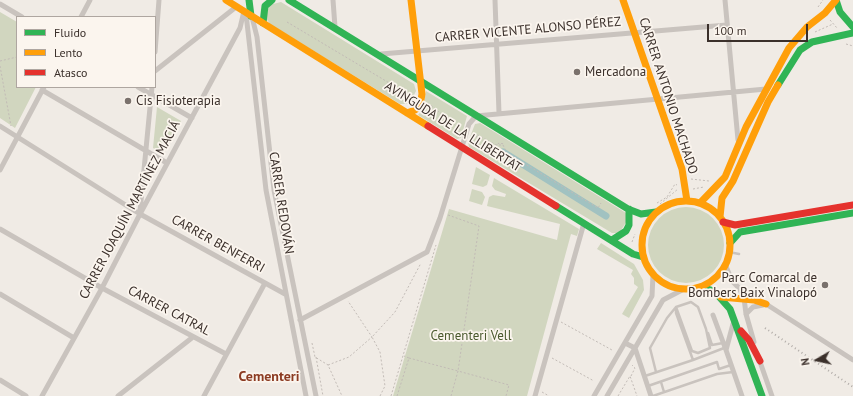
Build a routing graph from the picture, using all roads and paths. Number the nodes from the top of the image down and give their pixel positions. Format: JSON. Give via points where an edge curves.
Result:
{"nodes":[{"id":1,"x":90,"y":0,"type":"edge"},
{"id":2,"x":159,"y":0,"type":"edge"},
{"id":3,"x":226,"y":0,"type":"edge"},
{"id":4,"x":249,"y":0,"type":"edge"},
{"id":5,"x":272,"y":0,"type":"edge"},
{"id":6,"x":289,"y":0,"type":"edge"},
{"id":7,"x":333,"y":0,"type":"edge"},
{"id":8,"x":410,"y":0,"type":"edge"},
{"id":9,"x":495,"y":0,"type":"edge"},
{"id":10,"x":622,"y":0,"type":"edge"},
{"id":11,"x":725,"y":0,"type":"edge"},
{"id":12,"x":836,"y":0,"type":"edge"},
{"id":13,"x":0,"y":4,"type":"edge"},
{"id":14,"x":236,"y":7,"type":"junction"},
{"id":15,"x":247,"y":13,"type":"junction"},
{"id":16,"x":20,"y":16,"type":"edge"},
{"id":17,"x":82,"y":16,"type":"edge"},
{"id":18,"x":287,"y":22,"type":"dead end"},
{"id":19,"x":263,"y":23,"type":"junction"},
{"id":20,"x":156,"y":24,"type":"edge"},
{"id":21,"x":833,"y":24,"type":"dead end"},
{"id":22,"x":727,"y":25,"type":"junction"},
{"id":23,"x":853,"y":27,"type":"edge"},
{"id":24,"x":336,"y":29,"type":"junction"},
{"id":25,"x":838,"y":29,"type":"dead end"},
{"id":26,"x":634,"y":33,"type":"junction"},
{"id":27,"x":853,"y":33,"type":"edge"},
{"id":28,"x":842,"y":42,"type":"dead end"},
{"id":29,"x":497,"y":44,"type":"junction"},
{"id":30,"x":853,"y":46,"type":"edge"},
{"id":31,"x":416,"y":51,"type":"junction"},
{"id":32,"x":379,"y":54,"type":"junction"},
{"id":33,"x":16,"y":57,"type":"edge"},
{"id":34,"x":0,"y":61,"type":"edge"},
{"id":35,"x":0,"y":66,"type":"edge"},
{"id":36,"x":156,"y":70,"type":"edge"},
{"id":37,"x":419,"y":80,"type":"junction"},
{"id":38,"x":391,"y":84,"type":"dead end"},
{"id":39,"x":140,"y":88,"type":"edge"},
{"id":40,"x":152,"y":88,"type":"edge"},
{"id":41,"x":43,"y":89,"type":"edge"},
{"id":42,"x":766,"y":89,"type":"junction"},
{"id":43,"x":734,"y":92,"type":"junction"},
{"id":44,"x":151,"y":94,"type":"junction"},
{"id":45,"x":657,"y":99,"type":"junction"},
{"id":46,"x":427,"y":103,"type":"dead end"},
{"id":47,"x":407,"y":113,"type":"junction"},
{"id":48,"x":499,"y":113,"type":"junction"},
{"id":49,"x":476,"y":116,"type":"junction"},
{"id":50,"x":192,"y":118,"type":"junction"},
{"id":51,"x":0,"y":126,"type":"edge"},
{"id":52,"x":474,"y":132,"type":"dead end"},
{"id":53,"x":12,"y":133,"type":"junction"},
{"id":54,"x":459,"y":135,"type":"dead end"},
{"id":55,"x":18,"y":136,"type":"junction"},
{"id":56,"x":471,"y":142,"type":"dead end"},
{"id":57,"x":504,"y":144,"type":"dead end"},
{"id":58,"x":496,"y":145,"type":"junction"},
{"id":59,"x":738,"y":145,"type":"junction"},
{"id":60,"x":462,"y":147,"type":"junction"},
{"id":61,"x":494,"y":147,"type":"junction"},
{"id":62,"x":146,"y":150,"type":"junction"},
{"id":63,"x":496,"y":157,"type":"dead end"},
{"id":64,"x":167,"y":163,"type":"junction"},
{"id":65,"x":0,"y":170,"type":"edge"},
{"id":66,"x":688,"y":188,"type":"junction"},
{"id":67,"x":602,"y":200,"type":"dead end"},
{"id":68,"x":687,"y":201,"type":"junction"},
{"id":69,"x":700,"y":203,"type":"junction"},
{"id":70,"x":853,"y":205,"type":"edge"},
{"id":71,"x":629,"y":209,"type":"junction"},
{"id":72,"x":655,"y":209,"type":"junction"},
{"id":73,"x":853,"y":213,"type":"edge"},
{"id":74,"x":140,"y":214,"type":"junction"},
{"id":75,"x":446,"y":214,"type":"dead end"},
{"id":76,"x":721,"y":219,"type":"junction"},
{"id":77,"x":584,"y":223,"type":"junction"},
{"id":78,"x":0,"y":229,"type":"edge"},
{"id":79,"x":612,"y":240,"type":"junction"},
{"id":80,"x":438,"y":241,"type":"dead end"},
{"id":81,"x":730,"y":243,"type":"junction"},
{"id":82,"x":427,"y":252,"type":"junction"},
{"id":83,"x":729,"y":252,"type":"junction"},
{"id":84,"x":739,"y":254,"type":"dead end"},
{"id":85,"x":643,"y":257,"type":"junction"},
{"id":86,"x":726,"y":264,"type":"junction"},
{"id":87,"x":653,"y":275,"type":"junction"},
{"id":88,"x":265,"y":283,"type":"junction"},
{"id":89,"x":700,"y":287,"type":"junction"},
{"id":90,"x":102,"y":288,"type":"junction"},
{"id":91,"x":739,"y":288,"type":"junction"},
{"id":92,"x":684,"y":289,"type":"junction"},
{"id":93,"x":0,"y":294,"type":"edge"},
{"id":94,"x":285,"y":294,"type":"junction"},
{"id":95,"x":345,"y":296,"type":"junction"},
{"id":96,"x":721,"y":297,"type":"junction"},
{"id":97,"x":744,"y":300,"type":"junction"},
{"id":98,"x":766,"y":304,"type":"junction"},
{"id":99,"x":676,"y":307,"type":"junction"},
{"id":100,"x":746,"y":314,"type":"junction"},
{"id":101,"x":713,"y":315,"type":"dead end"},
{"id":102,"x":556,"y":319,"type":"junction"},
{"id":103,"x":300,"y":320,"type":"junction"},
{"id":104,"x":735,"y":322,"type":"junction"},
{"id":105,"x":706,"y":329,"type":"junction"},
{"id":106,"x":193,"y":336,"type":"junction"},
{"id":107,"x":310,"y":337,"type":"dead end"},
{"id":108,"x":372,"y":337,"type":"junction"},
{"id":109,"x":74,"y":338,"type":"junction"},
{"id":110,"x":625,"y":343,"type":"junction"},
{"id":111,"x":712,"y":345,"type":"junction"},
{"id":112,"x":725,"y":347,"type":"junction"},
{"id":113,"x":635,"y":348,"type":"junction"},
{"id":114,"x":612,"y":350,"type":"dead end"},
{"id":115,"x":712,"y":353,"type":"junction"},
{"id":116,"x":226,"y":354,"type":"junction"},
{"id":117,"x":546,"y":354,"type":"junction"},
{"id":118,"x":404,"y":356,"type":"junction"},
{"id":119,"x":316,"y":357,"type":"junction"},
{"id":120,"x":409,"y":358,"type":"junction"},
{"id":121,"x":628,"y":360,"type":"junction"},
{"id":122,"x":693,"y":360,"type":"junction"},
{"id":123,"x":853,"y":360,"type":"edge"},
{"id":124,"x":760,"y":361,"type":"junction"},
{"id":125,"x":328,"y":365,"type":"junction"},
{"id":126,"x":731,"y":365,"type":"junction"},
{"id":127,"x":458,"y":371,"type":"junction"},
{"id":128,"x":656,"y":372,"type":"junction"},
{"id":129,"x":734,"y":372,"type":"junction"},
{"id":130,"x":630,"y":376,"type":"junction"},
{"id":131,"x":645,"y":376,"type":"junction"},
{"id":132,"x":0,"y":380,"type":"edge"},
{"id":133,"x":594,"y":381,"type":"dead end"},
{"id":134,"x":661,"y":382,"type":"junction"},
{"id":135,"x":648,"y":386,"type":"junction"},
{"id":136,"x":664,"y":392,"type":"junction"},
{"id":137,"x":26,"y":396,"type":"edge"},
{"id":138,"x":42,"y":396,"type":"edge"},
{"id":139,"x":118,"y":396,"type":"edge"},
{"id":140,"x":204,"y":396,"type":"edge"},
{"id":141,"x":306,"y":396,"type":"edge"},
{"id":142,"x":316,"y":396,"type":"edge"},
{"id":143,"x":323,"y":396,"type":"edge"},
{"id":144,"x":342,"y":396,"type":"edge"},
{"id":145,"x":380,"y":396,"type":"edge"},
{"id":146,"x":391,"y":396,"type":"edge"},
{"id":147,"x":397,"y":396,"type":"edge"},
{"id":148,"x":451,"y":396,"type":"edge"},
{"id":149,"x":506,"y":396,"type":"edge"},
{"id":150,"x":535,"y":396,"type":"edge"},
{"id":151,"x":594,"y":396,"type":"edge"},
{"id":152,"x":607,"y":396,"type":"edge"},
{"id":153,"x":618,"y":396,"type":"edge"},
{"id":154,"x":637,"y":396,"type":"edge"},
{"id":155,"x":652,"y":396,"type":"edge"},
{"id":156,"x":742,"y":396,"type":"edge"},
{"id":157,"x":762,"y":396,"type":"edge"},
{"id":158,"x":772,"y":396,"type":"edge"}],
"edges":[{"from":1,"to":17,"type":"street"},
{"from":2,"to":20,"type":"street"},
{"from":3,"to":14,"type":"main road","name":"AVINGUDA DE LA LLIBERTAT"},
{"from":4,"to":15,"type":"main road"},
{"from":5,"to":19,"type":"main road","via":[[266,6]]},
{"from":6,"to":24,"type":"main road","name":"AVINGUDA DE LA LLIBERTAT"},
{"from":7,"to":24,"type":"street"},
{"from":8,"to":31,"type":"main road"},
{"from":9,"to":29,"type":"street"},
{"from":10,"to":26,"type":"main road","name":"CARRER ANTONIO MACHADO"},
{"from":11,"to":22,"type":"street"},
{"from":12,"to":23,"type":"main road","via":[[840,12]]},
{"from":12,"to":42,"type":"main road","via":[[789,48]]},
{"from":13,"to":16,"type":"street"},
{"from":14,"to":15,"type":"main road","name":"AVINGUDA DE LA LLIBERTAT"},
{"from":14,"to":36,"type":"street"},
{"from":15,"to":19,"type":"main road","name":"AVINGUDA DE LA LLIBERTAT"},
{"from":15,"to":50,"type":"street","name":"CARRER JOAQUÍN MARTÍNEZ MACIÁ"},
{"from":15,"to":94,"type":"street","name":"CARRER REDOVÁN","via":[[266,190]]},
{"from":15,"to":103,"type":"street","name":"CARRER REDOVÁN","via":[[257,37],[274,190]]},
{"from":18,"to":38,"type":"path"},
{"from":19,"to":47,"type":"main road","name":"AVINGUDA DE LA LLIBERTAT"},
{"from":21,"to":25,"type":"path"},
{"from":22,"to":26,"type":"street","name":"CARRER VICENTE ALONSO PÉREZ"},
{"from":22,"to":43,"type":"street"},
{"from":24,"to":32,"type":"main road","name":"AVINGUDA DE LA LLIBERTAT"},
{"from":26,"to":29,"type":"street","name":"CARRER VICENTE ALONSO PÉREZ"},
{"from":26,"to":45,"type":"main road","name":"CARRER ANTONIO MACHADO"},
{"from":27,"to":76,"type":"main road","via":[[812,42],[800,50],[755,128],[733,181],[722,198]]},
{"from":28,"to":30,"type":"path"},
{"from":29,"to":31,"type":"street","name":"CARRER VICENTE ALONSO PÉREZ"},
{"from":29,"to":48,"type":"street"},
{"from":31,"to":32,"type":"street","name":"CARRER VICENTE ALONSO PÉREZ"},
{"from":31,"to":37,"type":"main road"},
{"from":32,"to":37,"type":"main road","name":"AVINGUDA DE LA LLIBERTAT"},
{"from":33,"to":34,"type":"path"},
{"from":35,"to":53,"type":"path"},
{"from":37,"to":47,"type":"main road","via":[[422,94],[420,105]]},
{"from":37,"to":49,"type":"main road","name":"AVINGUDA DE LA LLIBERTAT"},
{"from":39,"to":44,"type":"street"},
{"from":40,"to":44,"type":"street"},
{"from":41,"to":55,"type":"street"},
{"from":41,"to":62,"type":"street"},
{"from":42,"to":43,"type":"street"},
{"from":42,"to":59,"type":"main road"},
{"from":43,"to":45,"type":"street"},
{"from":43,"to":59,"type":"street"},
{"from":44,"to":50,"type":"street"},
{"from":44,"to":62,"type":"street"},
{"from":45,"to":48,"type":"street"},
{"from":45,"to":66,"type":"main road","name":"CARRER ANTONIO MACHADO"},
{"from":46,"to":54,"type":"path","via":[[460,129]]},
{"from":47,"to":60,"type":"main road","name":"AVINGUDA DE LA LLIBERTAT"},
{"from":48,"to":49,"type":"street"},
{"from":49,"to":60,"type":"street","via":[[469,124]]},
{"from":49,"to":71,"type":"main road","name":"AVINGUDA DE LA LLIBERTAT"},
{"from":50,"to":64,"type":"street","name":"CARRER JOAQUÍN MARTÍNEZ MACIÁ"},
{"from":51,"to":53,"type":"street","name":"CARRER BENFERRI"},
{"from":52,"to":58,"type":"path"},
{"from":53,"to":55,"type":"street","name":"CARRER BENFERRI"},
{"from":55,"to":65,"type":"street"},
{"from":55,"to":74,"type":"street","name":"CARRER BENFERRI"},
{"from":56,"to":61,"type":"path","via":[[475,136]]},
{"from":57,"to":58,"type":"path"},
{"from":58,"to":61,"type":"path"},
{"from":58,"to":67,"type":"path","via":[[503,145],[508,153],[598,208]]},
{"from":59,"to":69,"type":"main road","via":[[725,177]]},
{"from":60,"to":77,"type":"main road","name":"AVINGUDA DE LA LLIBERTAT"},
{"from":60,"to":82,"type":"street"},
{"from":61,"to":63,"type":"path","via":[[493,153]]},
{"from":62,"to":64,"type":"street"},
{"from":62,"to":74,"type":"street"},
{"from":64,"to":74,"type":"street","name":"CARRER JOAQUÍN MARTÍNEZ MACIÁ"},
{"from":66,"to":66,"type":"path","via":[[691,178],[711,182],[708,186]]},
{"from":66,"to":68,"type":"main road","name":"CARRER ANTONIO MACHADO"},
{"from":66,"to":72,"type":"path","via":[[675,184]]},
{"from":68,"to":69,"type":"main road"},
{"from":68,"to":72,"type":"main road"},
{"from":69,"to":76,"type":"main road","via":[[710,208]]},
{"from":70,"to":76,"type":"main road","via":[[735,225]]},
{"from":71,"to":72,"type":"main road","name":"AVINGUDA DE LA LLIBERTAT","via":[[641,214]]},
{"from":71,"to":79,"type":"main road","via":[[629,225],[626,231]]},
{"from":72,"to":85,"type":"main road","via":[[642,238]]},
{"from":73,"to":81,"type":"main road","via":[[740,232]]},
{"from":74,"to":88,"type":"street","name":"CARRER BENFERRI"},
{"from":74,"to":90,"type":"street","name":"CARRER JOAQUÍN MARTÍNEZ MACIÁ"},
{"from":75,"to":127,"type":"path","via":[[480,226]]},
{"from":76,"to":81,"type":"main road"},
{"from":77,"to":79,"type":"main road","name":"AVINGUDA DE LA LLIBERTAT"},
{"from":77,"to":102,"type":"street"},
{"from":78,"to":90,"type":"street","name":"CARRER CATRAL"},
{"from":79,"to":85,"type":"main road","name":"AVINGUDA DE LA LLIBERTAT","via":[[633,254]]},
{"from":80,"to":118,"type":"path"},
{"from":81,"to":83,"type":"main road"},
{"from":82,"to":95,"type":"street"},
{"from":82,"to":108,"type":"path","via":[[395,312]]},
{"from":83,"to":84,"type":"lane"},
{"from":83,"to":86,"type":"main road"},
{"from":85,"to":87,"type":"main road"},
{"from":86,"to":89,"type":"main road","via":[[716,277]]},
{"from":86,"to":91,"type":"street","via":[[732,281]]},
{"from":87,"to":92,"type":"main road","via":[[670,287]]},
{"from":87,"to":110,"type":"street","via":[[652,296]]},
{"from":88,"to":94,"type":"street","name":"CARRER BENFERRI"},
{"from":88,"to":116,"type":"street"},
{"from":89,"to":92,"type":"main road"},
{"from":89,"to":96,"type":"main road"},
{"from":90,"to":106,"type":"street","name":"CARRER CATRAL"},
{"from":90,"to":109,"type":"street","name":"CARRER JOAQUÍN MARTÍNEZ MACIÁ"},
{"from":91,"to":97,"type":"street"},
{"from":91,"to":98,"type":"street"},
{"from":92,"to":113,"type":"street","via":[[663,300]]},
{"from":93,"to":109,"type":"street"},
{"from":94,"to":141,"type":"street","name":"CARRER REDOVÁN"},
{"from":95,"to":103,"type":"street"},
{"from":95,"to":108,"type":"path"},
{"from":96,"to":97,"type":"main road"},
{"from":96,"to":104,"type":"main road"},
{"from":97,"to":98,"type":"main road"},
{"from":97,"to":100,"type":"street"},
{"from":98,"to":100,"type":"street","via":[[753,307]]},
{"from":98,"to":123,"type":"street"},
{"from":99,"to":105,"type":"lane","via":[[691,302],[695,304]]},
{"from":99,"to":105,"type":"lane","via":[[695,354],[710,348]]},
{"from":99,"to":122,"type":"lane"},
{"from":99,"to":128,"type":"lane","via":[[666,318],[650,348]]},
{"from":100,"to":124,"type":"street"},
{"from":101,"to":112,"type":"street"},
{"from":102,"to":114,"type":"path"},
{"from":102,"to":117,"type":"street"},
{"from":103,"to":142,"type":"street","name":"CARRER REDOVÁN"},
{"from":104,"to":112,"type":"street"},
{"from":104,"to":124,"type":"main road","via":[[749,340]]},
{"from":104,"to":157,"type":"main road"},
{"from":105,"to":111,"type":"lane"},
{"from":106,"to":116,"type":"street","name":"CARRER CATRAL"},
{"from":106,"to":139,"type":"street"},
{"from":107,"to":119,"type":"path"},
{"from":108,"to":125,"type":"path","via":[[349,357]]},
{"from":108,"to":145,"type":"path","via":[[380,352],[385,386]]},
{"from":109,"to":138,"type":"street","name":"CARRER JOAQUÍN MARTÍNEZ MACIÁ"},
{"from":110,"to":113,"type":"street"},
{"from":110,"to":151,"type":"street"},
{"from":111,"to":112,"type":"lane"},
{"from":111,"to":115,"type":"lane"},
{"from":112,"to":115,"type":"lane"},
{"from":112,"to":126,"type":"street"},
{"from":113,"to":121,"type":"street"},
{"from":113,"to":131,"type":"street"},
{"from":115,"to":122,"type":"lane"},
{"from":116,"to":140,"type":"street"},
{"from":117,"to":133,"type":"path"},
{"from":117,"to":150,"type":"street"},
{"from":118,"to":120,"type":"path"},
{"from":118,"to":146,"type":"path"},
{"from":119,"to":125,"type":"path"},
{"from":119,"to":143,"type":"path"},
{"from":120,"to":127,"type":"path"},
{"from":120,"to":147,"type":"path"},
{"from":121,"to":130,"type":"path","via":[[635,368]]},
{"from":121,"to":152,"type":"street"},
{"from":122,"to":128,"type":"lane"},
{"from":124,"to":158,"type":"street"},
{"from":125,"to":144,"type":"path"},
{"from":126,"to":129,"type":"street"},
{"from":126,"to":134,"type":"lane","via":[[719,369],[716,362]]},
{"from":127,"to":148,"type":"path"},
{"from":127,"to":149,"type":"path","via":[[509,385]]},
{"from":128,"to":131,"type":"lane"},
{"from":129,"to":136,"type":"lane","via":[[717,374]]},
{"from":129,"to":156,"type":"street"},
{"from":130,"to":153,"type":"path"},
{"from":130,"to":154,"type":"path"},
{"from":131,"to":135,"type":"street"},
{"from":132,"to":137,"type":"street"},
{"from":134,"to":135,"type":"lane"},
{"from":134,"to":136,"type":"lane"},
{"from":135,"to":155,"type":"street"},
{"from":136,"to":155,"type":"lane"}]}
